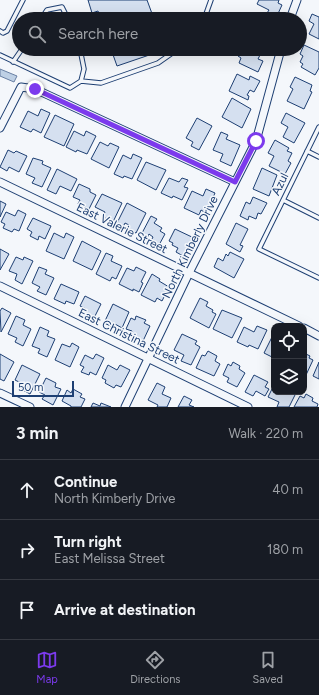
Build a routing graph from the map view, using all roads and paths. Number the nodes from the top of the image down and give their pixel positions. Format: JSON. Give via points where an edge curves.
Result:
{"nodes":[{"id":1,"x":23,"y":0,"type":"edge"},
{"id":2,"x":211,"y":0,"type":"edge"},
{"id":3,"x":297,"y":0,"type":"edge"},
{"id":4,"x":17,"y":12,"type":"edge"},
{"id":5,"x":46,"y":12,"type":"edge"},
{"id":6,"x":64,"y":12,"type":"edge"},
{"id":7,"x":207,"y":12,"type":"edge"},
{"id":8,"x":293,"y":12,"type":"edge"},
{"id":9,"x":12,"y":21,"type":"edge"},
{"id":10,"x":0,"y":31,"type":"edge"},
{"id":11,"x":0,"y":55,"type":"edge"},
{"id":12,"x":17,"y":56,"type":"edge"},
{"id":13,"x":81,"y":56,"type":"edge"},
{"id":14,"x":168,"y":56,"type":"edge"},
{"id":15,"x":279,"y":56,"type":"edge"},
{"id":16,"x":13,"y":62,"type":"junction"},
{"id":17,"x":81,"y":81,"type":"junction"},
{"id":18,"x":319,"y":127,"type":"edge"},
{"id":19,"x":0,"y":128,"type":"edge"},
{"id":20,"x":307,"y":151,"type":"junction"},
{"id":21,"x":319,"y":157,"type":"edge"},
{"id":22,"x":0,"y":182,"type":"edge"},
{"id":23,"x":235,"y":182,"type":"junction"},
{"id":24,"x":283,"y":200,"type":"junction"},
{"id":25,"x":319,"y":218,"type":"edge"},
{"id":26,"x":189,"y":273,"type":"junction"},
{"id":27,"x":319,"y":278,"type":"edge"},
{"id":28,"x":0,"y":286,"type":"edge"},
{"id":29,"x":293,"y":323,"type":"edge"},
{"id":30,"x":307,"y":330,"type":"edge"},
{"id":31,"x":319,"y":336,"type":"edge"},
{"id":32,"x":148,"y":358,"type":"junction"},
{"id":33,"x":0,"y":393,"type":"edge"},
{"id":34,"x":30,"y":407,"type":"edge"},
{"id":35,"x":125,"y":407,"type":"edge"},
{"id":36,"x":248,"y":407,"type":"edge"}],
"edges":[{"from":1,"to":4,"type":"lane"},
{"from":2,"to":7,"type":"lane"},
{"from":3,"to":8,"type":"street"},
{"from":5,"to":6,"type":"lane","via":[[62,7]]},
{"from":9,"to":10,"type":"lane","via":[[7,31]]},
{"from":11,"to":16,"type":"lane"},
{"from":12,"to":16,"type":"lane"},
{"from":13,"to":17,"type":"lane","via":[[84,68]]},
{"from":14,"to":17,"type":"lane","via":[[158,63],[101,84]]},
{"from":15,"to":23,"type":"street","name":"North Kimberly Drive","via":[[256,141]]},
{"from":16,"to":17,"type":"lane","via":[[70,88]]},
{"from":18,"to":20,"type":"lane","name":"Azul"},
{"from":19,"to":23,"type":"street","via":[[21,87],[35,89]]},
{"from":20,"to":21,"type":"lane"},
{"from":20,"to":24,"type":"lane","name":"Azul"},
{"from":22,"to":26,"type":"street","name":"East Valerie Street"},
{"from":23,"to":26,"type":"street","name":"North Kimberly Drive"},
{"from":24,"to":25,"type":"lane"},
{"from":24,"to":27,"type":"lane","name":"Azul","via":[[259,249]]},
{"from":26,"to":29,"type":"street","name":"East Valerie Street"},
{"from":26,"to":32,"type":"street","name":"North Kimberly Drive"},
{"from":28,"to":32,"type":"street","name":"East Christina Street"},
{"from":30,"to":31,"type":"street"},
{"from":32,"to":35,"type":"street","name":"North Kimberly Drive"},
{"from":32,"to":36,"type":"street","name":"East Christina Street"},
{"from":33,"to":34,"type":"street"}]}
